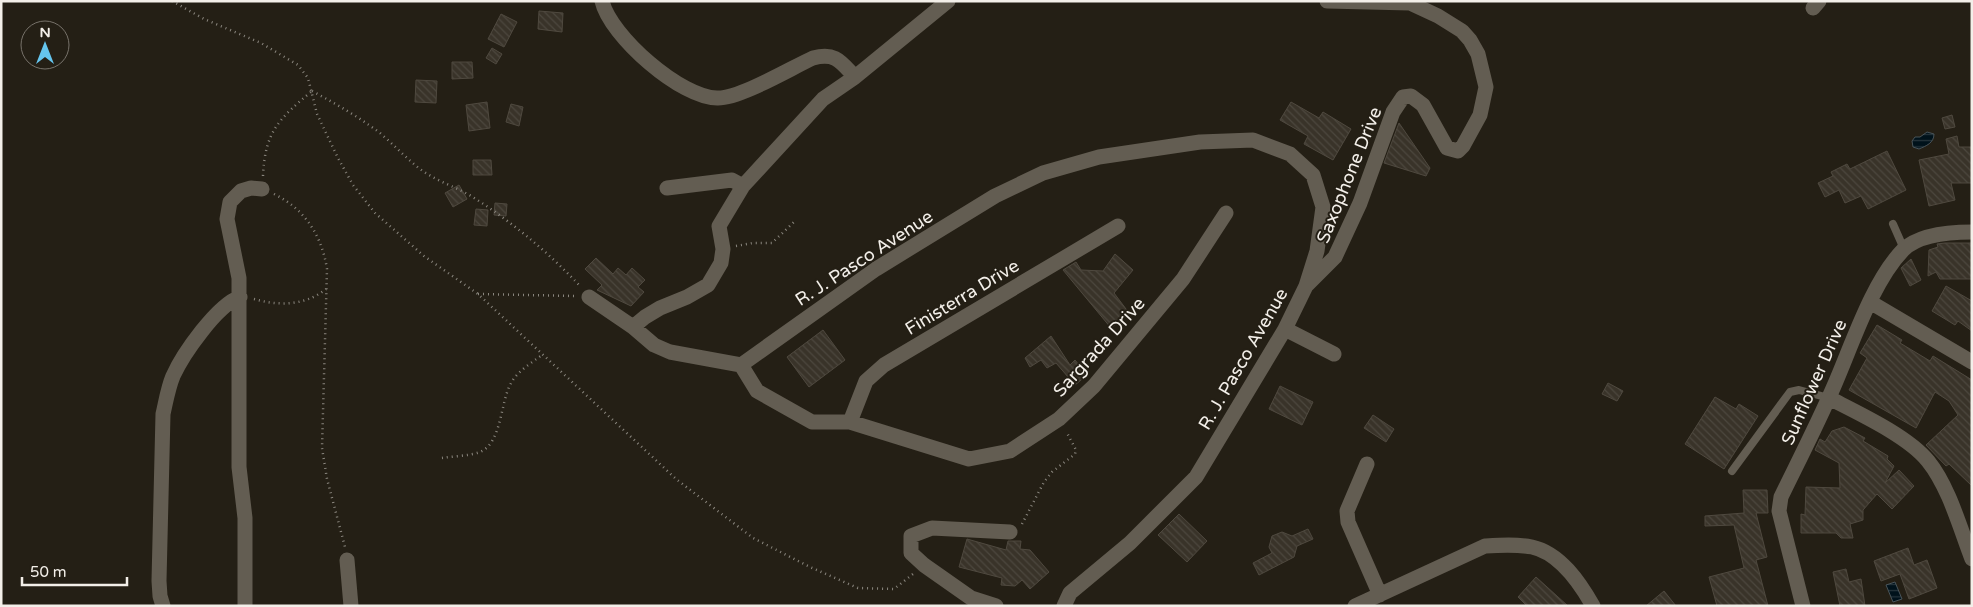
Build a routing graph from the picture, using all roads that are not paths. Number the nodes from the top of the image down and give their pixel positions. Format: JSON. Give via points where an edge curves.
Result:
{"nodes":[{"id":1,"x":602,"y":1,"type":"edge"},
{"id":2,"x":948,"y":1,"type":"edge"},
{"id":3,"x":1327,"y":1,"type":"edge"},
{"id":4,"x":1410,"y":2,"type":"edge"},
{"id":5,"x":855,"y":77,"type":"junction"},
{"id":6,"x":743,"y":186,"type":"junction"},
{"id":7,"x":667,"y":188,"type":"dead end"},
{"id":8,"x":262,"y":189,"type":"road end"},
{"id":9,"x":1226,"y":212,"type":"dead end"},
{"id":10,"x":1893,"y":224,"type":"dead end"},
{"id":11,"x":1118,"y":226,"type":"dead end"},
{"id":12,"x":1972,"y":232,"type":"edge"},
{"id":13,"x":1904,"y":249,"type":"junction"},
{"id":14,"x":1306,"y":286,"type":"junction"},
{"id":15,"x":240,"y":297,"type":"junction"},
{"id":16,"x":589,"y":297,"type":"road end"},
{"id":17,"x":1870,"y":302,"type":"junction"},
{"id":18,"x":634,"y":327,"type":"junction"},
{"id":19,"x":1285,"y":328,"type":"junction"},
{"id":20,"x":1334,"y":354,"type":"dead end"},
{"id":21,"x":1972,"y":362,"type":"edge"},
{"id":22,"x":742,"y":365,"type":"junction"},
{"id":23,"x":1829,"y":398,"type":"junction"},
{"id":24,"x":850,"y":422,"type":"junction"},
{"id":25,"x":1368,"y":464,"type":"dead end"},
{"id":26,"x":1732,"y":471,"type":"dead end"},
{"id":27,"x":1010,"y":532,"type":"road end"},
{"id":28,"x":1972,"y":559,"type":"edge"},
{"id":29,"x":347,"y":560,"type":"road end"},
{"id":30,"x":1380,"y":595,"type":"junction"},
{"id":31,"x":163,"y":606,"type":"edge"},
{"id":32,"x":245,"y":606,"type":"edge"},
{"id":33,"x":351,"y":606,"type":"edge"},
{"id":34,"x":996,"y":606,"type":"edge"},
{"id":35,"x":1064,"y":606,"type":"edge"},
{"id":36,"x":1355,"y":606,"type":"edge"},
{"id":37,"x":1592,"y":606,"type":"edge"},
{"id":38,"x":1803,"y":606,"type":"edge"}],
"edges":[{"from":1,"to":5,"type":"street","via":[[604,10],[619,31],[648,62],[676,83],[701,96],[719,98],[737,94],[823,56],[836,58]]},
{"from":2,"to":5,"type":"street"},
{"from":3,"to":4,"type":"street","name":"Saxophone Drive"},
{"from":4,"to":14,"type":"street","name":"Saxophone Drive","via":[[1462,32],[1474,45],[1486,87],[1480,115],[1464,146],[1453,150],[1447,148],[1423,105],[1411,96],[1403,97],[1393,112],[1360,203],[1335,257]]},
{"from":5,"to":6,"type":"street","via":[[823,99]]},
{"from":6,"to":7,"type":"street","via":[[732,180]]},
{"from":6,"to":18,"type":"street","via":[[719,226],[721,263],[708,285],[660,308]]},
{"from":8,"to":15,"type":"street","via":[[241,191],[230,202],[227,219]]},
{"from":9,"to":24,"type":"street","name":"Sargrada Drive","via":[[1183,279],[1094,386],[1059,419],[1010,451],[969,459]]},
{"from":10,"to":13,"type":"lane"},
{"from":11,"to":24,"type":"street","name":"Finisterra Drive","via":[[884,365],[866,381]]},
{"from":12,"to":13,"type":"street","name":"Sunflower Drive","via":[[1918,240]]},
{"from":13,"to":17,"type":"street","name":"Sunflower Drive","via":[[1885,273]]},
{"from":14,"to":19,"type":"street","name":"R. J. Pasco Avenue"},
{"from":14,"to":22,"type":"street","name":"R. J. Pasco Avenue","via":[[1318,251],[1323,207],[1313,176],[1290,154],[1253,140],[1200,142],[1099,157],[1043,173],[995,196],[876,269]]},
{"from":15,"to":31,"type":"street","via":[[225,305],[182,358],[167,393],[163,414],[159,581]]},
{"from":15,"to":32,"type":"street","via":[[240,467],[246,535]]},
{"from":16,"to":18,"type":"street"},
{"from":17,"to":21,"type":"street"},
{"from":17,"to":23,"type":"street","name":"Sunflower Drive"},
{"from":18,"to":22,"type":"street","via":[[654,345],[670,352]]},
{"from":19,"to":20,"type":"street"},
{"from":19,"to":35,"type":"street","name":"R. J. Pasco Avenue","via":[[1196,477],[1130,543],[1070,593]]},
{"from":22,"to":24,"type":"street","name":"Sargrada Drive","via":[[757,392],[812,422]]},
{"from":23,"to":26,"type":"lane","via":[[1799,390],[1790,392]]},
{"from":23,"to":28,"type":"street","via":[[1891,432],[1928,461],[1941,483]]},
{"from":23,"to":38,"type":"street","name":"Sunflower Drive","via":[[1779,505]]},
{"from":25,"to":30,"type":"street","via":[[1347,512],[1348,522]]},
{"from":27,"to":34,"type":"street","via":[[932,528],[911,536],[911,553],[924,565],[970,598]]},
{"from":29,"to":33,"type":"street"},
{"from":30,"to":36,"type":"street"},
{"from":30,"to":37,"type":"street","via":[[1485,546],[1518,545],[1549,555],[1566,568],[1582,586]]}]}
